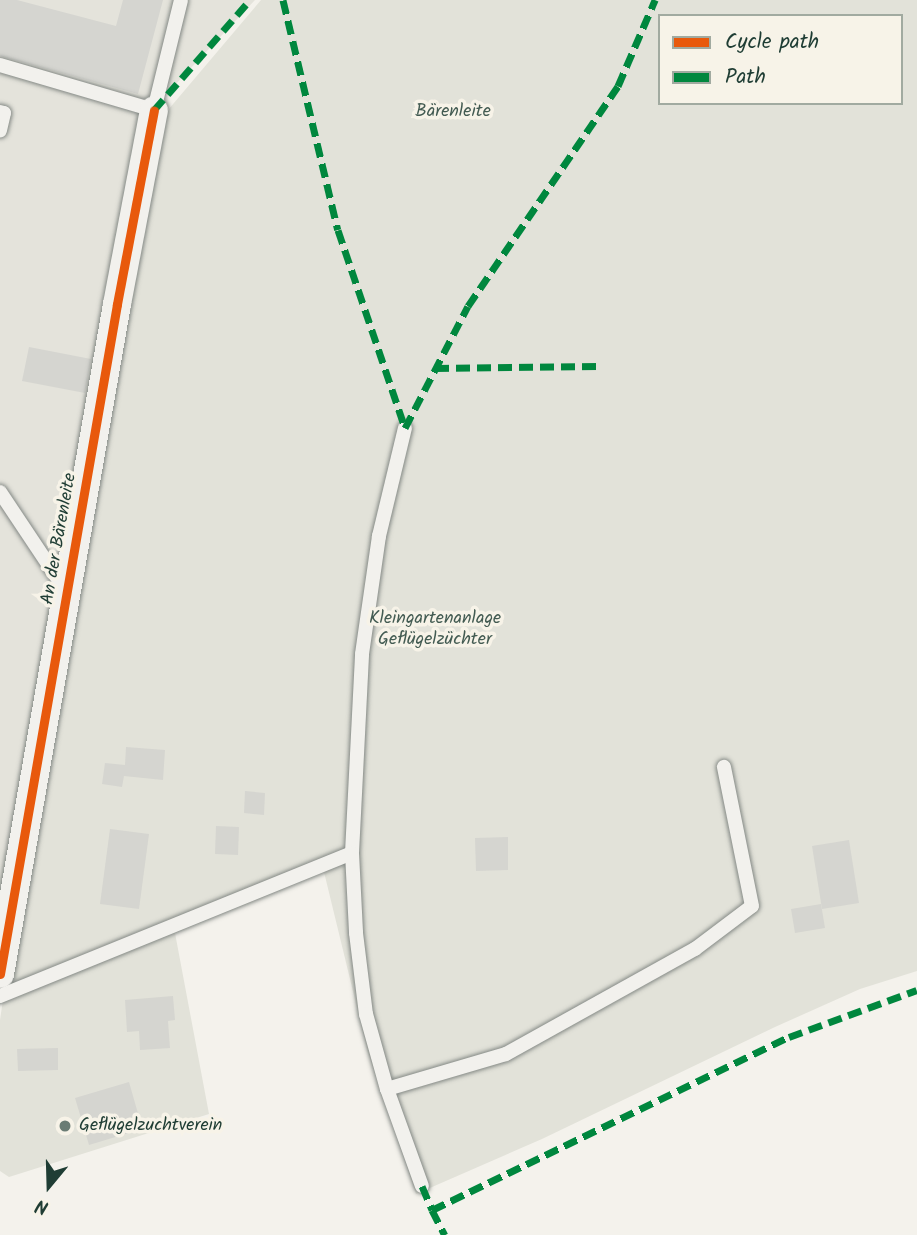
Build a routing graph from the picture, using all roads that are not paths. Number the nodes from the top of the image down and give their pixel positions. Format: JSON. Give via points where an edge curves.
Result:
{"nodes":[{"id":1,"x":181,"y":0,"type":"edge"},
{"id":2,"x":0,"y":65,"type":"edge"},
{"id":3,"x":154,"y":110,"type":"junction"},
{"id":4,"x":0,"y":112,"type":"edge"},
{"id":5,"x":0,"y":131,"type":"edge"},
{"id":6,"x":405,"y":428,"type":"dead end"},
{"id":7,"x":0,"y":492,"type":"edge"},
{"id":8,"x":67,"y":592,"type":"junction"},
{"id":9,"x":724,"y":767,"type":"dead end"},
{"id":10,"x":352,"y":853,"type":"junction"},
{"id":11,"x":0,"y":974,"type":"edge"},
{"id":12,"x":0,"y":996,"type":"edge"},
{"id":13,"x":387,"y":1089,"type":"junction"},
{"id":14,"x":422,"y":1186,"type":"dead end"}],
"edges":[{"from":1,"to":3,"type":"lane"},
{"from":2,"to":3,"type":"lane"},
{"from":3,"to":8,"type":"street","name":"An der Bärenleite"},
{"from":4,"to":5,"type":"lane","via":[[4,113]]},
{"from":6,"to":10,"type":"lane","via":[[379,536],[362,654]]},
{"from":7,"to":8,"type":"lane"},
{"from":8,"to":11,"type":"street","name":"An der Bärenleite"},
{"from":9,"to":13,"type":"lane","via":[[752,906],[695,949],[506,1054]]},
{"from":10,"to":12,"type":"lane"},
{"from":10,"to":13,"type":"lane","via":[[366,1014]]},
{"from":13,"to":14,"type":"lane"}]}
